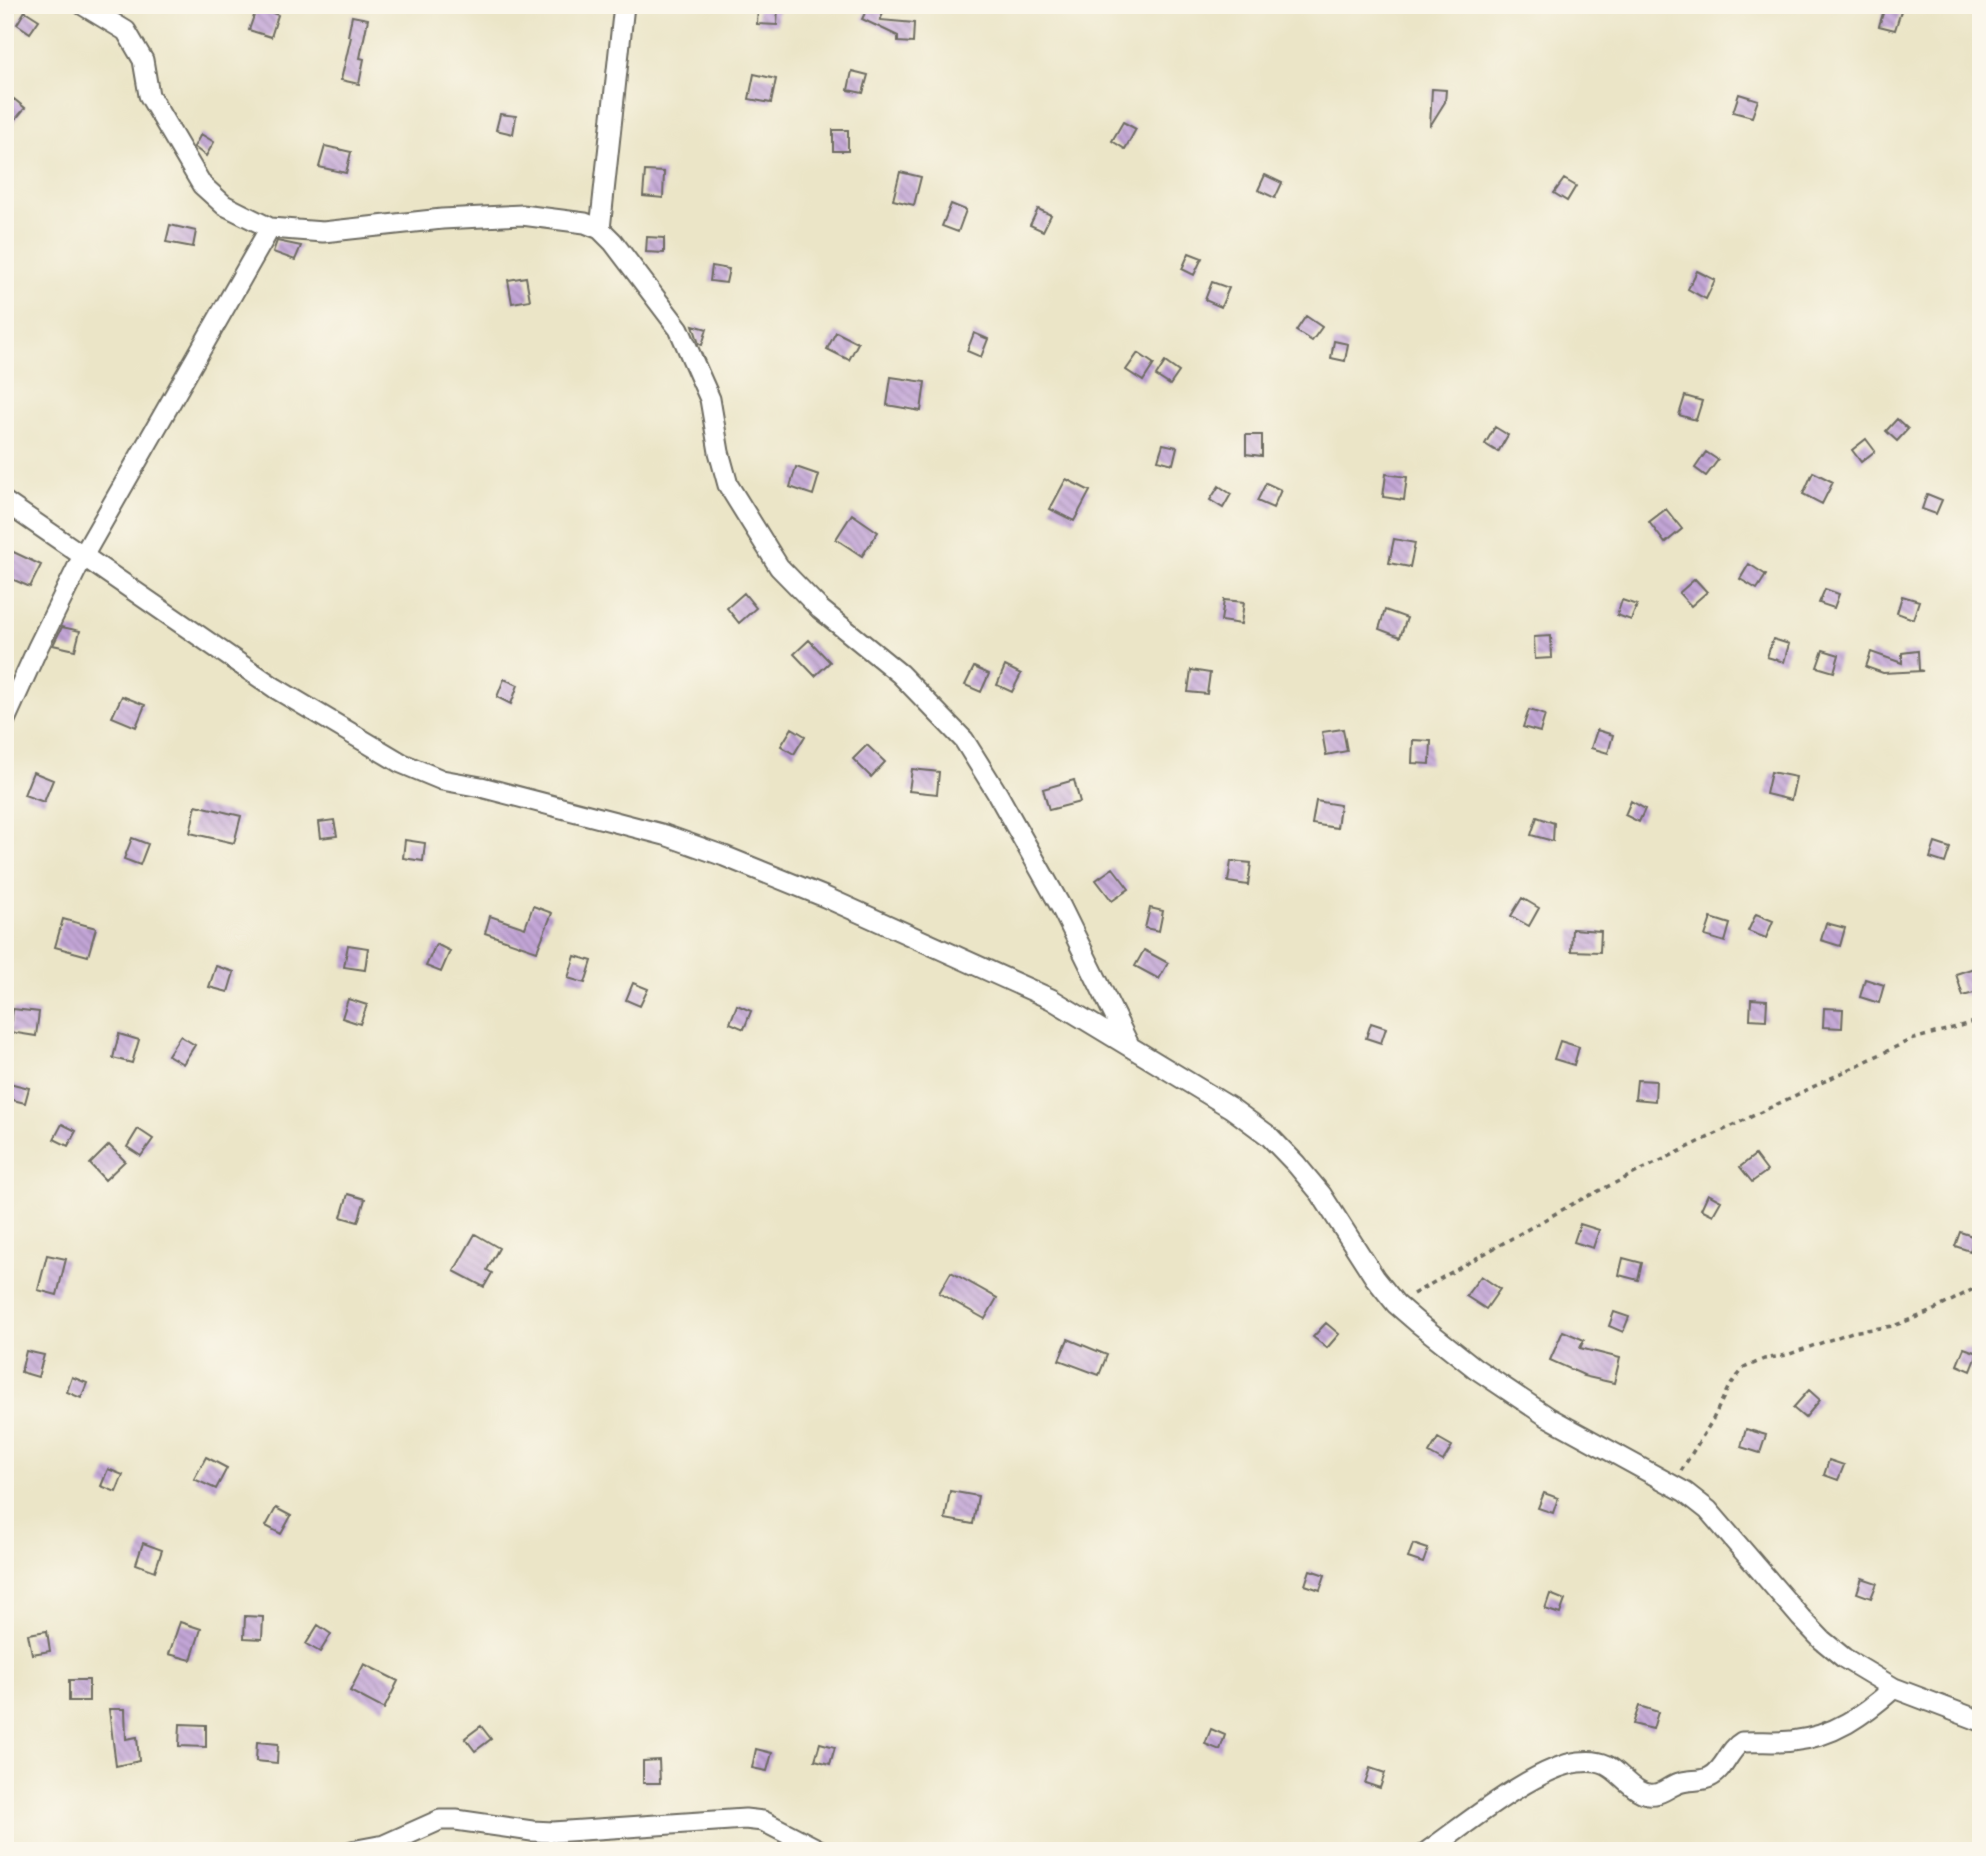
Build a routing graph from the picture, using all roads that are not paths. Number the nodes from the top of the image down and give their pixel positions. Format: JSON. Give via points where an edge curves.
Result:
{"nodes":[{"id":1,"x":83,"y":5,"type":"edge"},
{"id":2,"x":624,"y":5,"type":"edge"},
{"id":3,"x":270,"y":228,"type":"junction"},
{"id":4,"x":600,"y":229,"type":"junction"},
{"id":5,"x":5,"y":502,"type":"edge"},
{"id":6,"x":83,"y":556,"type":"junction"},
{"id":7,"x":5,"y":720,"type":"edge"},
{"id":8,"x":1130,"y":1046,"type":"junction"},
{"id":9,"x":1894,"y":1688,"type":"junction"},
{"id":10,"x":1981,"y":1721,"type":"edge"},
{"id":11,"x":352,"y":1851,"type":"edge"},
{"id":12,"x":821,"y":1851,"type":"edge"},
{"id":13,"x":1427,"y":1851,"type":"edge"}],
"edges":[{"from":1,"to":3,"type":"street","via":[[126,31],[143,60],[149,95],[202,185],[223,205]]},
{"from":2,"to":4,"type":"street"},
{"from":3,"to":4,"type":"street","via":[[323,232],[522,215]]},
{"from":3,"to":6,"type":"street"},
{"from":4,"to":8,"type":"street","via":[[679,329],[710,399],[728,485],[779,567],[820,609],[900,674],[964,740],[1060,907]]},
{"from":5,"to":6,"type":"street"},
{"from":6,"to":7,"type":"street"},
{"from":6,"to":8,"type":"street","via":[[275,688],[401,763],[442,780],[665,835],[724,856],[1051,999]]},
{"from":8,"to":9,"type":"street","via":[[1269,1136],[1321,1194],[1375,1278],[1418,1323],[1548,1418],[1673,1485],[1708,1510],[1822,1640]]},
{"from":9,"to":10,"type":"street"},
{"from":9,"to":13,"type":"street","via":[[1851,1722],[1825,1734],[1794,1741],[1742,1742],[1709,1778],[1680,1782],[1657,1794],[1637,1790],[1606,1765],[1582,1762],[1552,1769]]},
{"from":11,"to":12,"type":"street","via":[[384,1844],[440,1820],[553,1832],[736,1819],[764,1821]]}]}
